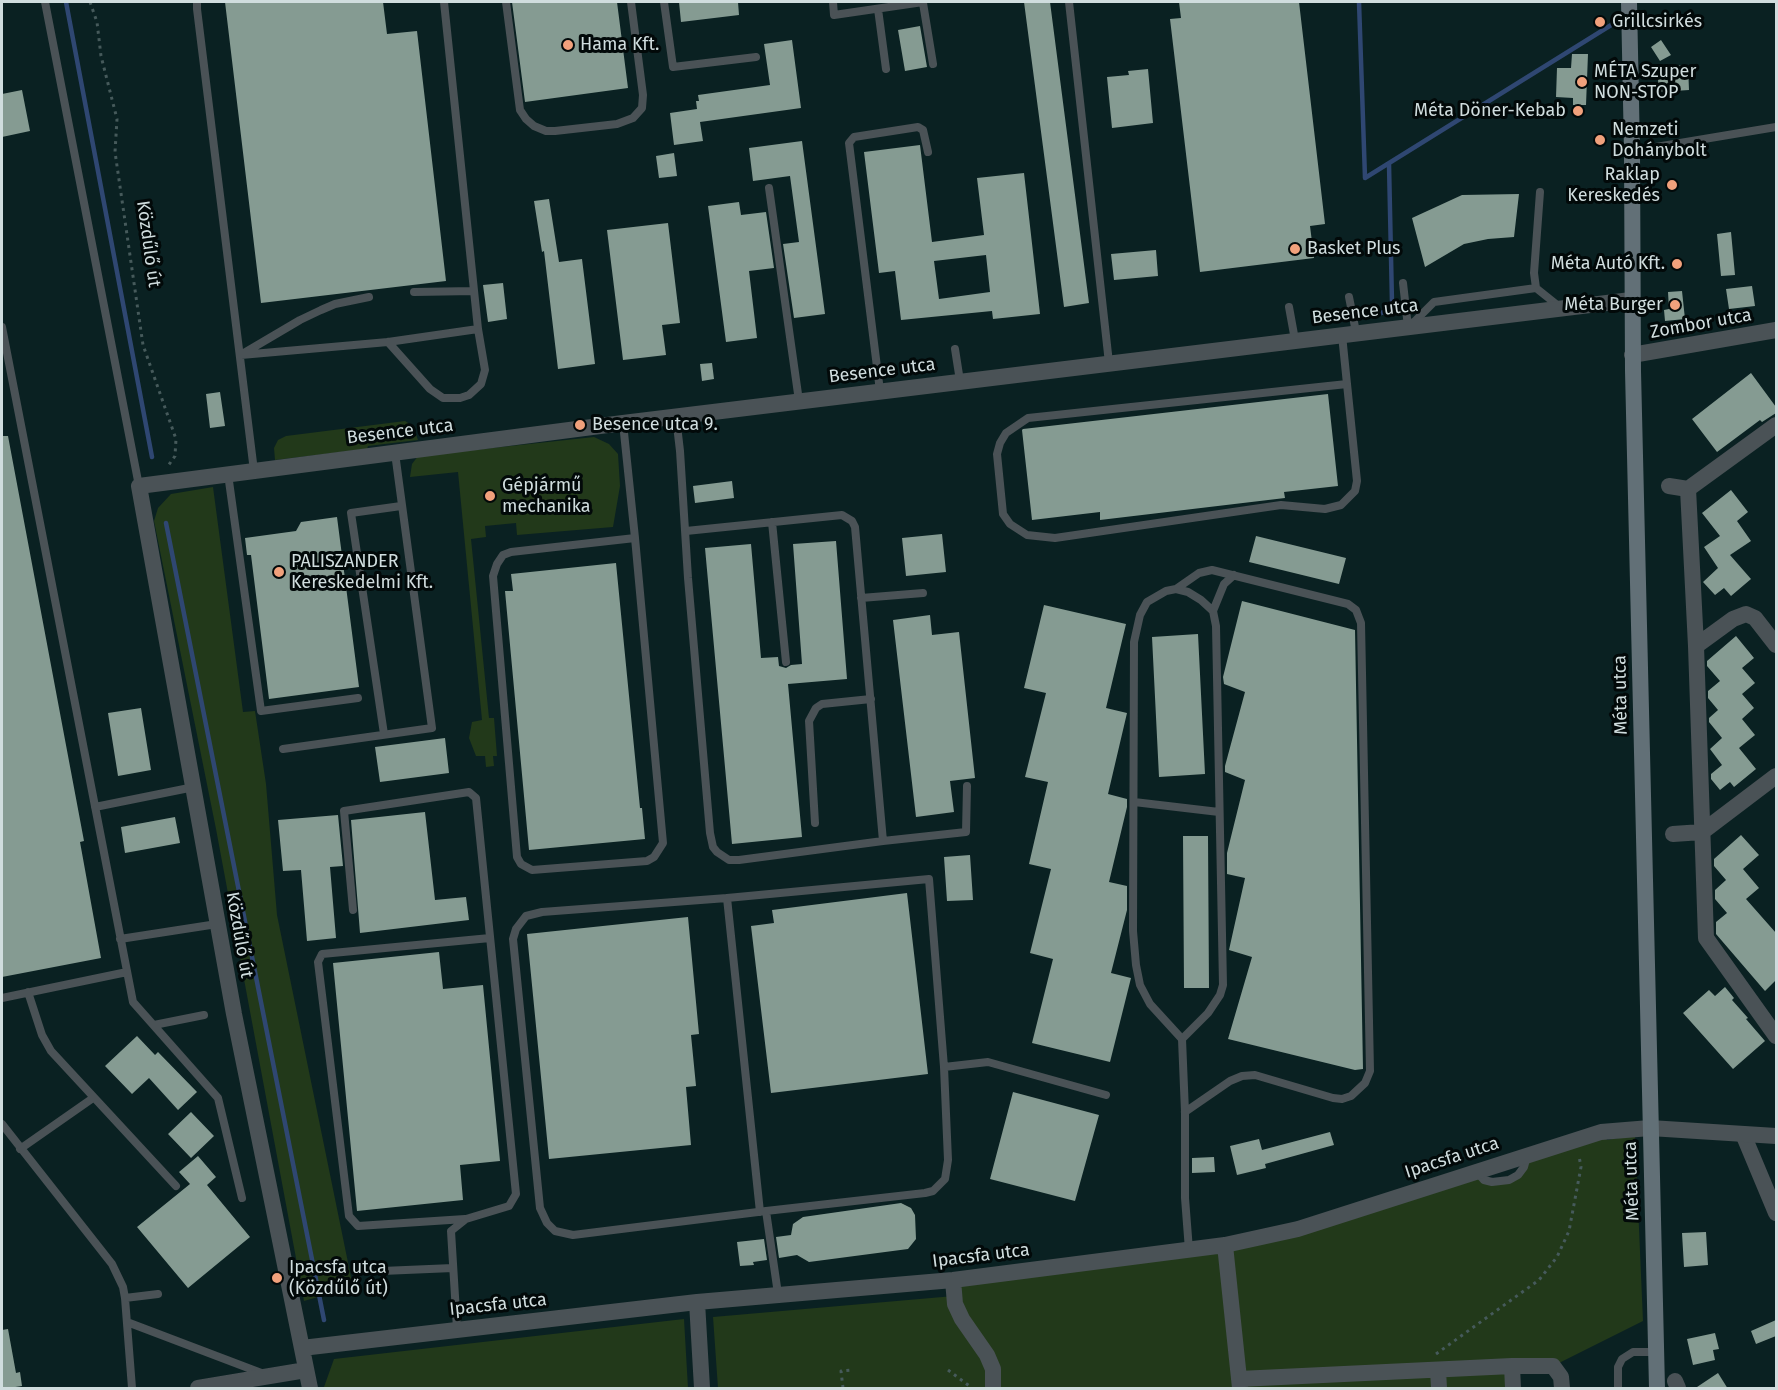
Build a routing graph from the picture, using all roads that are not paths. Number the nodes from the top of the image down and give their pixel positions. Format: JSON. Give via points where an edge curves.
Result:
{"nodes":[{"id":1,"x":45,"y":2,"type":"edge"},
{"id":2,"x":197,"y":2,"type":"edge"},
{"id":3,"x":444,"y":2,"type":"edge"},
{"id":4,"x":506,"y":2,"type":"edge"},
{"id":5,"x":631,"y":2,"type":"edge"},
{"id":6,"x":664,"y":2,"type":"edge"},
{"id":7,"x":833,"y":2,"type":"edge"},
{"id":8,"x":923,"y":2,"type":"edge"},
{"id":9,"x":1069,"y":2,"type":"edge"},
{"id":10,"x":1629,"y":2,"type":"edge"},
{"id":11,"x":878,"y":9,"type":"junction"},
{"id":12,"x":756,"y":57,"type":"dead end"},
{"id":13,"x":933,"y":64,"type":"dead end"},
{"id":14,"x":886,"y":69,"type":"dead end"},
{"id":15,"x":1776,"y":127,"type":"edge"},
{"id":16,"x":1632,"y":151,"type":"junction"},
{"id":17,"x":928,"y":152,"type":"dead end"},
{"id":18,"x":769,"y":188,"type":"dead end"},
{"id":19,"x":1540,"y":192,"type":"dead end"},
{"id":20,"x":1402,"y":283,"type":"dead end"},
{"id":21,"x":1536,"y":288,"type":"junction"},
{"id":22,"x":474,"y":291,"type":"junction"},
{"id":23,"x":414,"y":292,"type":"dead end"},
{"id":24,"x":369,"y":297,"type":"dead end"},
{"id":25,"x":1349,"y":297,"type":"dead end"},
{"id":26,"x":1631,"y":300,"type":"junction"},
{"id":27,"x":1289,"y":307,"type":"dead end"},
{"id":28,"x":1561,"y":308,"type":"junction"},
{"id":29,"x":1409,"y":326,"type":"junction"},
{"id":30,"x":2,"y":327,"type":"edge"},
{"id":31,"x":478,"y":329,"type":"junction"},
{"id":32,"x":1776,"y":330,"type":"edge"},
{"id":33,"x":1349,"y":333,"type":"junction"},
{"id":34,"x":1295,"y":340,"type":"junction"},
{"id":35,"x":388,"y":342,"type":"junction"},
{"id":36,"x":955,"y":349,"type":"dead end"},
{"id":37,"x":241,"y":355,"type":"junction"},
{"id":38,"x":1632,"y":355,"type":"junction"},
{"id":39,"x":1108,"y":363,"type":"junction"},
{"id":40,"x":960,"y":381,"type":"junction"},
{"id":41,"x":1347,"y":384,"type":"junction"},
{"id":42,"x":880,"y":391,"type":"junction"},
{"id":43,"x":800,"y":401,"type":"junction"},
{"id":44,"x":676,"y":417,"type":"junction"},
{"id":45,"x":623,"y":423,"type":"junction"},
{"id":46,"x":1776,"y":425,"type":"edge"},
{"id":47,"x":394,"y":453,"type":"junction"},
{"id":48,"x":255,"y":471,"type":"junction"},
{"id":49,"x":228,"y":474,"type":"junction"},
{"id":50,"x":139,"y":486,"type":"junction"},
{"id":51,"x":1669,"y":486,"type":"dead end"},
{"id":52,"x":1688,"y":489,"type":"junction"},
{"id":53,"x":401,"y":506,"type":"junction"},
{"id":54,"x":772,"y":522,"type":"junction"},
{"id":55,"x":686,"y":531,"type":"junction"},
{"id":56,"x":635,"y":538,"type":"junction"},
{"id":57,"x":1234,"y":575,"type":"junction"},
{"id":58,"x":1176,"y":589,"type":"junction"},
{"id":59,"x":923,"y":593,"type":"dead end"},
{"id":60,"x":861,"y":598,"type":"junction"},
{"id":61,"x":1213,"y":611,"type":"junction"},
{"id":62,"x":1776,"y":645,"type":"edge"},
{"id":63,"x":1696,"y":646,"type":"junction"},
{"id":64,"x":786,"y":662,"type":"dead end"},
{"id":65,"x":358,"y":698,"type":"dead end"},
{"id":66,"x":871,"y":699,"type":"junction"},
{"id":67,"x":384,"y":734,"type":"junction"},
{"id":68,"x":283,"y":749,"type":"dead end"},
{"id":69,"x":1776,"y":776,"type":"edge"},
{"id":70,"x":967,"y":786,"type":"dead end"},
{"id":71,"x":194,"y":787,"type":"junction"},
{"id":72,"x":1134,"y":802,"type":"junction"},
{"id":73,"x":95,"y":807,"type":"junction"},
{"id":74,"x":1219,"y":812,"type":"junction"},
{"id":75,"x":815,"y":824,"type":"dead end"},
{"id":76,"x":1702,"y":832,"type":"junction"},
{"id":77,"x":1673,"y":834,"type":"dead end"},
{"id":78,"x":883,"y":841,"type":"junction"},
{"id":79,"x":727,"y":898,"type":"junction"},
{"id":80,"x":353,"y":910,"type":"dead end"},
{"id":81,"x":217,"y":924,"type":"junction"},
{"id":82,"x":490,"y":938,"type":"junction"},
{"id":83,"x":120,"y":939,"type":"junction"},
{"id":84,"x":127,"y":972,"type":"junction"},
{"id":85,"x":28,"y":992,"type":"junction"},
{"id":86,"x":2,"y":998,"type":"edge"},
{"id":87,"x":204,"y":1016,"type":"dead end"},
{"id":88,"x":154,"y":1024,"type":"junction"},
{"id":89,"x":1776,"y":1036,"type":"edge"},
{"id":90,"x":1182,"y":1039,"type":"junction"},
{"id":91,"x":944,"y":1067,"type":"junction"},
{"id":92,"x":1106,"y":1095,"type":"dead end"},
{"id":93,"x":93,"y":1098,"type":"junction"},
{"id":94,"x":1185,"y":1112,"type":"junction"},
{"id":95,"x":2,"y":1124,"type":"edge"},
{"id":96,"x":1650,"y":1128,"type":"junction"},
{"id":97,"x":1775,"y":1132,"type":"edge"},
{"id":98,"x":1743,"y":1134,"type":"junction"},
{"id":99,"x":20,"y":1149,"type":"junction"},
{"id":100,"x":176,"y":1186,"type":"dead end"},
{"id":101,"x":242,"y":1198,"type":"dead end"},
{"id":102,"x":763,"y":1212,"type":"junction"},
{"id":103,"x":1776,"y":1213,"type":"edge"},
{"id":104,"x":466,"y":1219,"type":"junction"},
{"id":105,"x":440,"y":1221,"type":"junction"},
{"id":106,"x":451,"y":1231,"type":"junction"},
{"id":107,"x":1225,"y":1245,"type":"junction"},
{"id":108,"x":1189,"y":1250,"type":"junction"},
{"id":109,"x":373,"y":1267,"type":"dead end"},
{"id":110,"x":453,"y":1268,"type":"junction"},
{"id":111,"x":953,"y":1280,"type":"junction"},
{"id":112,"x":158,"y":1294,"type":"dead end"},
{"id":113,"x":778,"y":1294,"type":"junction"},
{"id":114,"x":125,"y":1298,"type":"junction"},
{"id":115,"x":696,"y":1302,"type":"junction"},
{"id":116,"x":127,"y":1322,"type":"junction"},
{"id":117,"x":457,"y":1329,"type":"junction"},
{"id":118,"x":302,"y":1348,"type":"junction"},
{"id":119,"x":1656,"y":1352,"type":"junction"},
{"id":120,"x":1512,"y":1366,"type":"junction"},
{"id":121,"x":306,"y":1370,"type":"junction"},
{"id":122,"x":1438,"y":1370,"type":"junction"},
{"id":123,"x":270,"y":1376,"type":"junction"},
{"id":124,"x":1240,"y":1384,"type":"edge"},
{"id":125,"x":132,"y":1389,"type":"edge"},
{"id":126,"x":198,"y":1389,"type":"edge"},
{"id":127,"x":310,"y":1389,"type":"edge"},
{"id":128,"x":702,"y":1389,"type":"edge"},
{"id":129,"x":993,"y":1389,"type":"edge"},
{"id":130,"x":1439,"y":1389,"type":"edge"},
{"id":131,"x":1513,"y":1389,"type":"edge"},
{"id":132,"x":1562,"y":1389,"type":"edge"},
{"id":133,"x":1618,"y":1389,"type":"edge"},
{"id":134,"x":1657,"y":1389,"type":"edge"}],
"edges":[{"from":1,"to":50,"type":"lane"},
{"from":2,"to":37,"type":"lane"},
{"from":3,"to":22,"type":"lane"},
{"from":4,"to":5,"type":"lane","via":[[520,110],[534,126],[555,131],[617,124],[633,118],[642,108]]},
{"from":6,"to":12,"type":"lane","via":[[673,67]]},
{"from":7,"to":11,"type":"lane","via":[[834,15]]},
{"from":8,"to":11,"type":"lane"},
{"from":8,"to":13,"type":"lane"},
{"from":9,"to":39,"type":"lane"},
{"from":10,"to":16,"type":"main road","name":"Méta utca"},
{"from":11,"to":14,"type":"lane"},
{"from":15,"to":16,"type":"lane"},
{"from":16,"to":26,"type":"main road","name":"Méta utca"},
{"from":17,"to":42,"type":"lane","via":[[923,130],[918,127],[854,137],[849,143]]},
{"from":18,"to":43,"type":"lane"},
{"from":19,"to":21,"type":"lane"},
{"from":20,"to":29,"type":"lane"},
{"from":21,"to":28,"type":"lane"},
{"from":21,"to":29,"type":"lane","via":[[1434,302]]},
{"from":22,"to":23,"type":"lane"},
{"from":22,"to":31,"type":"lane"},
{"from":24,"to":37,"type":"lane","via":[[321,310]]},
{"from":25,"to":33,"type":"lane"},
{"from":26,"to":28,"type":"street","name":"Besence utca"},
{"from":26,"to":38,"type":"main road","name":"Méta utca"},
{"from":27,"to":34,"type":"lane"},
{"from":28,"to":29,"type":"street","name":"Besence utca"},
{"from":29,"to":33,"type":"street","name":"Besence utca"},
{"from":30,"to":73,"type":"lane"},
{"from":31,"to":35,"type":"lane"},
{"from":31,"to":35,"type":"lane","via":[[483,378],[478,389],[460,398],[437,395]]},
{"from":32,"to":38,"type":"street","name":"Zombor utca"},
{"from":33,"to":34,"type":"street","name":"Besence utca"},
{"from":33,"to":41,"type":"lane"},
{"from":34,"to":39,"type":"street","name":"Besence utca"},
{"from":35,"to":37,"type":"lane"},
{"from":36,"to":40,"type":"lane"},
{"from":37,"to":48,"type":"lane"},
{"from":38,"to":96,"type":"main road","name":"Méta utca"},
{"from":39,"to":40,"type":"street","name":"Besence utca"},
{"from":40,"to":42,"type":"street","name":"Besence utca"},
{"from":41,"to":41,"type":"lane","via":[[1355,490],[1333,508],[1281,505],[1055,538],[1027,535],[1010,524],[1004,514],[997,454],[1006,433],[1028,418]]},
{"from":42,"to":43,"type":"street","name":"Besence utca"},
{"from":43,"to":44,"type":"street","name":"Besence utca"},
{"from":44,"to":45,"type":"street","name":"Besence utca"},
{"from":44,"to":55,"type":"lane"},
{"from":45,"to":47,"type":"street","name":"Besence utca"},
{"from":45,"to":56,"type":"lane"},
{"from":46,"to":52,"type":"street"},
{"from":47,"to":48,"type":"street","name":"Besence utca"},
{"from":47,"to":53,"type":"lane"},
{"from":48,"to":49,"type":"street","name":"Besence utca"},
{"from":49,"to":50,"type":"street","name":"Besence utca"},
{"from":49,"to":65,"type":"lane","via":[[261,711]]},
{"from":50,"to":71,"type":"street","name":"Közdűlő út"},
{"from":51,"to":52,"type":"street"},
{"from":52,"to":63,"type":"street"},
{"from":53,"to":67,"type":"lane","via":[[432,728]]},
{"from":53,"to":67,"type":"lane","via":[[351,513]]},
{"from":54,"to":55,"type":"lane"},
{"from":54,"to":60,"type":"lane","via":[[847,517],[855,527]]},
{"from":54,"to":64,"type":"lane"},
{"from":55,"to":78,"type":"lane","via":[[713,847],[729,860],[740,860]]},
{"from":56,"to":56,"type":"lane","via":[[511,552],[503,555],[493,576],[517,857],[532,870],[647,861],[663,843]]},
{"from":57,"to":58,"type":"lane","via":[[1212,570],[1199,573]]},
{"from":57,"to":61,"type":"lane","via":[[1224,585]]},
{"from":57,"to":94,"type":"lane","via":[[1348,604],[1362,623],[1370,1071],[1359,1090],[1342,1099],[1256,1075],[1242,1076]]},
{"from":58,"to":61,"type":"lane","via":[[1188,592]]},
{"from":58,"to":72,"type":"lane","via":[[1147,602],[1134,642]]},
{"from":59,"to":60,"type":"lane"},
{"from":60,"to":66,"type":"lane"},
{"from":61,"to":74,"type":"lane"},
{"from":62,"to":63,"type":"street","via":[[1755,618],[1746,615],[1733,619]]},
{"from":63,"to":76,"type":"street"},
{"from":66,"to":75,"type":"lane","via":[[822,704],[809,721]]},
{"from":66,"to":78,"type":"lane"},
{"from":67,"to":68,"type":"lane"},
{"from":69,"to":76,"type":"street"},
{"from":70,"to":78,"type":"lane","via":[[966,832]]},
{"from":71,"to":73,"type":"lane"},
{"from":71,"to":81,"type":"street","name":"Közdűlő út"},
{"from":72,"to":74,"type":"lane"},
{"from":72,"to":90,"type":"lane","via":[[1133,931],[1140,985],[1150,1004]]},
{"from":73,"to":83,"type":"lane"},
{"from":74,"to":90,"type":"lane","via":[[1223,985],[1208,1013]]},
{"from":76,"to":77,"type":"street"},
{"from":76,"to":89,"type":"street","via":[[1706,938]]},
{"from":79,"to":91,"type":"lane","via":[[929,879]]},
{"from":79,"to":102,"type":"lane"},
{"from":79,"to":102,"type":"lane","via":[[542,912],[520,921],[513,939],[540,1208],[555,1231],[573,1236]]},
{"from":80,"to":82,"type":"lane","via":[[344,811],[469,792],[476,798]]},
{"from":81,"to":83,"type":"lane"},
{"from":81,"to":118,"type":"street","name":"Közdűlő út"},
{"from":82,"to":104,"type":"lane","via":[[516,1194],[509,1206]]},
{"from":82,"to":105,"type":"lane","via":[[322,954],[318,962],[349,1216],[358,1226]]},
{"from":83,"to":84,"type":"lane"},
{"from":84,"to":85,"type":"lane"},
{"from":84,"to":88,"type":"lane","via":[[133,1002]]},
{"from":85,"to":86,"type":"lane"},
{"from":85,"to":93,"type":"lane","via":[[51,1051]]},
{"from":87,"to":88,"type":"lane"},
{"from":88,"to":101,"type":"lane","via":[[218,1098]]},
{"from":90,"to":94,"type":"lane"},
{"from":91,"to":92,"type":"lane","via":[[988,1062]]},
{"from":91,"to":102,"type":"lane","via":[[948,1160],[945,1179],[933,1191]]},
{"from":93,"to":99,"type":"lane"},
{"from":93,"to":100,"type":"lane"},
{"from":94,"to":108,"type":"lane"},
{"from":95,"to":99,"type":"lane"},
{"from":96,"to":98,"type":"street","name":"Ipacsfa utca"},
{"from":96,"to":107,"type":"street","name":"Ipacsfa utca","via":[[1601,1131],[1298,1229]]},
{"from":96,"to":119,"type":"main road","name":"Méta utca"},
{"from":97,"to":98,"type":"street","name":"Ipacsfa utca"},
{"from":98,"to":103,"type":"street"},
{"from":99,"to":114,"type":"lane","via":[[112,1264]]},
{"from":102,"to":113,"type":"lane"},
{"from":104,"to":105,"type":"lane"},
{"from":104,"to":106,"type":"lane"},
{"from":105,"to":106,"type":"lane"},
{"from":106,"to":110,"type":"lane"},
{"from":107,"to":108,"type":"street","name":"Ipacsfa utca"},
{"from":107,"to":124,"type":"street"},
{"from":108,"to":111,"type":"street","name":"Ipacsfa utca"},
{"from":109,"to":110,"type":"lane","via":[[382,1271]]},
{"from":110,"to":117,"type":"lane"},
{"from":111,"to":113,"type":"street","name":"Ipacsfa utca"},
{"from":111,"to":129,"type":"street","via":[[955,1304],[993,1369]]},
{"from":112,"to":114,"type":"lane"},
{"from":113,"to":115,"type":"street","name":"Ipacsfa utca"},
{"from":114,"to":116,"type":"lane"},
{"from":115,"to":117,"type":"street","name":"Ipacsfa utca"},
{"from":115,"to":128,"type":"street"},
{"from":116,"to":123,"type":"lane"},
{"from":116,"to":125,"type":"lane"},
{"from":117,"to":118,"type":"street","name":"Ipacsfa utca"},
{"from":118,"to":121,"type":"street","name":"Közdűlő út"},
{"from":119,"to":133,"type":"lane","via":[[1633,1352],[1622,1359]]},
{"from":119,"to":134,"type":"main road","name":"Méta utca"},
{"from":120,"to":122,"type":"street"},
{"from":120,"to":131,"type":"street"},
{"from":120,"to":132,"type":"street","via":[[1553,1366],[1561,1377]]},
{"from":121,"to":123,"type":"street"},
{"from":121,"to":127,"type":"street","name":"Közdűlő út"},
{"from":122,"to":124,"type":"street"},
{"from":122,"to":130,"type":"street"},
{"from":123,"to":126,"type":"street"}]}
